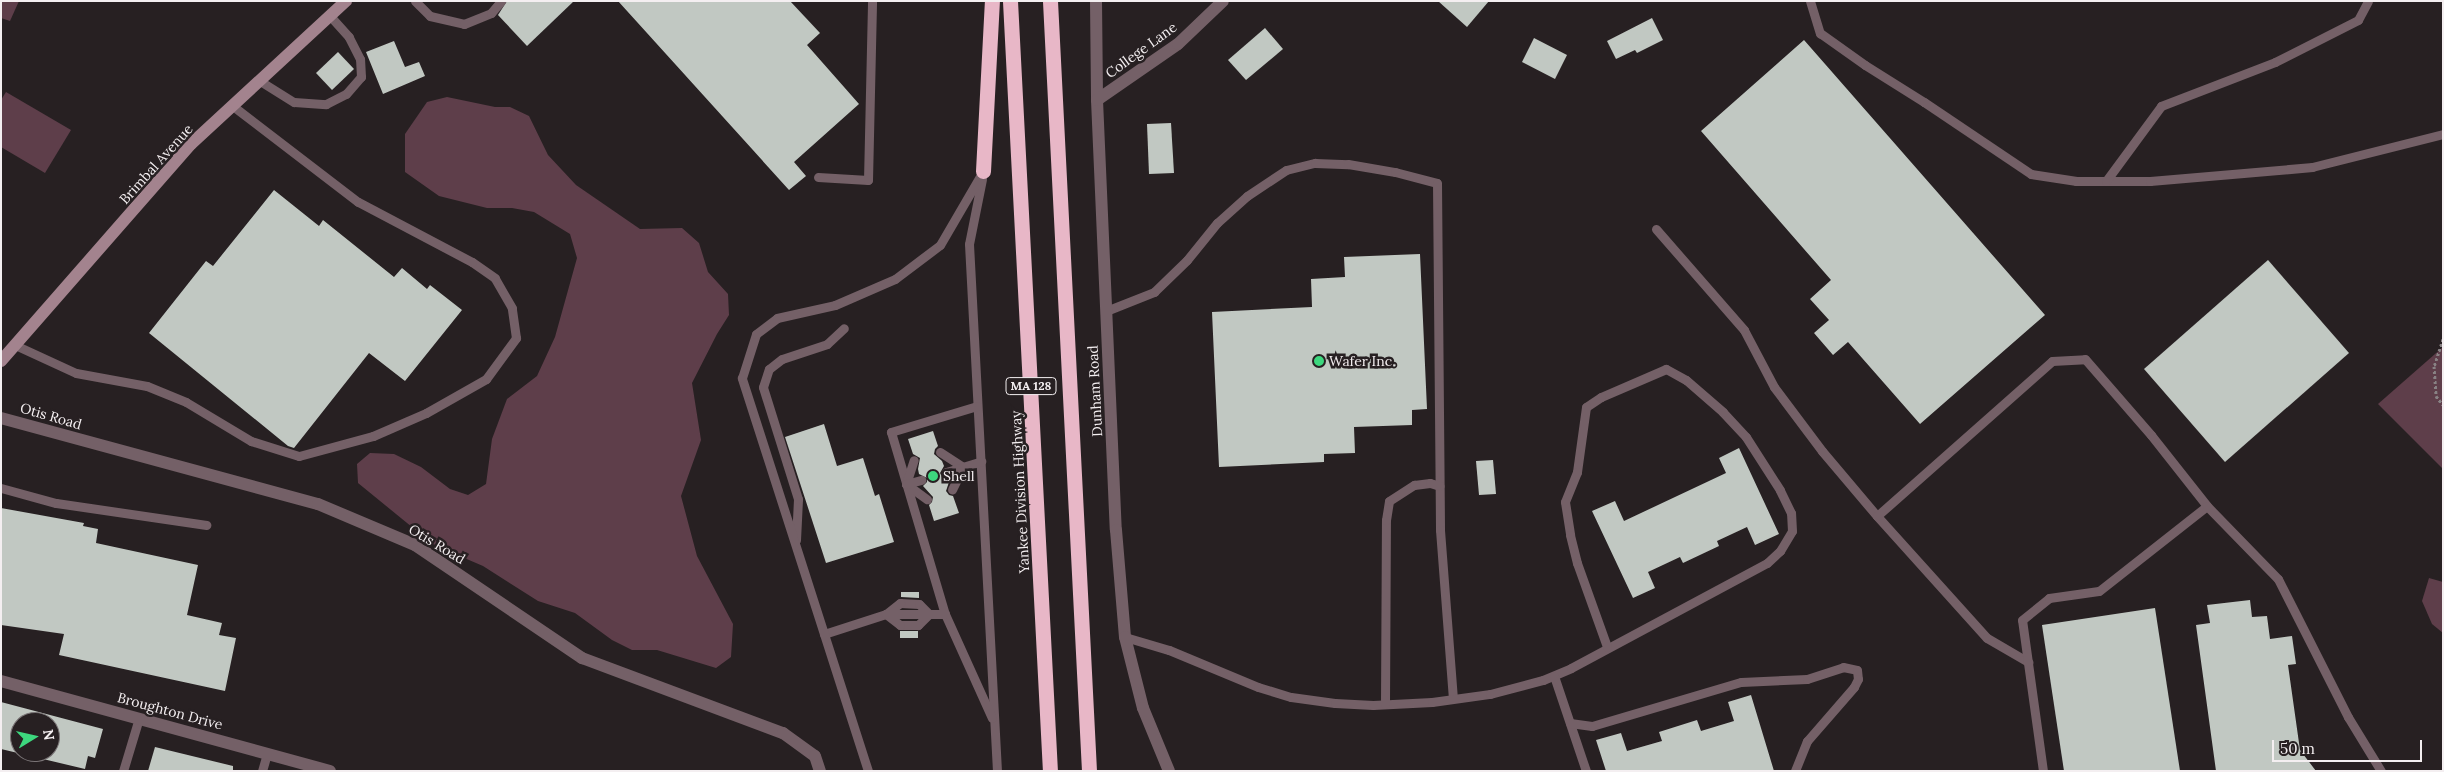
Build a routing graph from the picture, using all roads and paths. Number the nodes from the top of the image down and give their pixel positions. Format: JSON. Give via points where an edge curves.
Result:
{"nodes":[{"id":1,"x":346,"y":1,"type":"edge"},
{"id":2,"x":415,"y":1,"type":"edge"},
{"id":3,"x":501,"y":1,"type":"edge"},
{"id":4,"x":992,"y":1,"type":"edge"},
{"id":5,"x":1010,"y":1,"type":"edge"},
{"id":6,"x":1050,"y":1,"type":"edge"},
{"id":7,"x":1096,"y":1,"type":"edge"},
{"id":8,"x":1223,"y":1,"type":"edge"},
{"id":9,"x":1810,"y":1,"type":"edge"},
{"id":10,"x":2368,"y":1,"type":"edge"},
{"id":11,"x":872,"y":2,"type":"edge"},
{"id":12,"x":329,"y":15,"type":"junction"},
{"id":13,"x":260,"y":81,"type":"junction"},
{"id":14,"x":1097,"y":100,"type":"junction"},
{"id":15,"x":233,"y":106,"type":"junction"},
{"id":16,"x":2443,"y":134,"type":"edge"},
{"id":17,"x":983,"y":171,"type":"junction"},
{"id":18,"x":818,"y":177,"type":"dead end"},
{"id":19,"x":2106,"y":181,"type":"junction"},
{"id":20,"x":1656,"y":230,"type":"dead end"},
{"id":21,"x":1106,"y":311,"type":"junction"},
{"id":22,"x":844,"y":328,"type":"dead end"},
{"id":23,"x":2443,"y":339,"type":"edge"},
{"id":24,"x":16,"y":345,"type":"junction"},
{"id":25,"x":1,"y":361,"type":"edge"},
{"id":26,"x":2443,"y":405,"type":"edge"},
{"id":27,"x":978,"y":406,"type":"junction"},
{"id":28,"x":1,"y":418,"type":"edge"},
{"id":29,"x":940,"y":452,"type":"dead end"},
{"id":30,"x":914,"y":460,"type":"dead end"},
{"id":31,"x":981,"y":461,"type":"junction"},
{"id":32,"x":963,"y":467,"type":"junction"},
{"id":33,"x":946,"y":472,"type":"dead end"},
{"id":34,"x":921,"y":480,"type":"dead end"},
{"id":35,"x":906,"y":484,"type":"junction"},
{"id":36,"x":1440,"y":486,"type":"junction"},
{"id":37,"x":1,"y":488,"type":"edge"},
{"id":38,"x":952,"y":490,"type":"dead end"},
{"id":39,"x":927,"y":499,"type":"dead end"},
{"id":40,"x":2207,"y":506,"type":"junction"},
{"id":41,"x":1876,"y":516,"type":"junction"},
{"id":42,"x":206,"y":525,"type":"dead end"},
{"id":43,"x":796,"y":547,"type":"junction"},
{"id":44,"x":886,"y":614,"type":"junction"},
{"id":45,"x":929,"y":614,"type":"junction"},
{"id":46,"x":945,"y":614,"type":"junction"},
{"id":47,"x":824,"y":634,"type":"junction"},
{"id":48,"x":1125,"y":637,"type":"junction"},
{"id":49,"x":1607,"y":647,"type":"junction"},
{"id":50,"x":2028,"y":662,"type":"junction"},
{"id":51,"x":1554,"y":676,"type":"junction"},
{"id":52,"x":1,"y":681,"type":"edge"},
{"id":53,"x":1453,"y":699,"type":"junction"},
{"id":54,"x":1385,"y":704,"type":"junction"},
{"id":55,"x":139,"y":718,"type":"junction"},
{"id":56,"x":1570,"y":723,"type":"junction"},
{"id":57,"x":995,"y":724,"type":"junction"},
{"id":58,"x":267,"y":753,"type":"junction"},
{"id":59,"x":123,"y":771,"type":"edge"},
{"id":60,"x":262,"y":771,"type":"edge"},
{"id":61,"x":330,"y":771,"type":"edge"},
{"id":62,"x":820,"y":771,"type":"edge"},
{"id":63,"x":868,"y":771,"type":"edge"},
{"id":64,"x":997,"y":771,"type":"edge"},
{"id":65,"x":1050,"y":771,"type":"edge"},
{"id":66,"x":1090,"y":771,"type":"edge"},
{"id":67,"x":1169,"y":771,"type":"edge"},
{"id":68,"x":1586,"y":771,"type":"edge"},
{"id":69,"x":1794,"y":771,"type":"edge"},
{"id":70,"x":2043,"y":771,"type":"edge"},
{"id":71,"x":2381,"y":771,"type":"edge"}],
"edges":[{"from":1,"to":12,"type":"main road","name":"Brimbal Avenue"},
{"from":2,"to":3,"type":"lane","via":[[430,16],[464,24],[491,13]]},
{"from":4,"to":17,"type":"highway"},
{"from":5,"to":65,"type":"highway","name":"Yankee Division Highway","number":"MA 128"},
{"from":6,"to":66,"type":"highway","number":"MA 128"},
{"from":7,"to":14,"type":"street","name":"Dunham Road"},
{"from":8,"to":14,"type":"street","name":"College Lane","via":[[1178,44]]},
{"from":9,"to":19,"type":"lane","via":[[1820,33],[2031,174],[2076,181]]},
{"from":10,"to":19,"type":"lane","via":[[2358,20],[2275,62],[2161,106]]},
{"from":11,"to":18,"type":"lane","via":[[868,180]]},
{"from":12,"to":13,"type":"main road","name":"Brimbal Avenue"},
{"from":12,"to":13,"type":"lane","via":[[349,36],[360,59],[361,77],[346,94],[326,104],[294,102]]},
{"from":13,"to":15,"type":"main road","name":"Brimbal Avenue"},
{"from":14,"to":21,"type":"street","name":"Dunham Road"},
{"from":15,"to":24,"type":"main road","name":"Brimbal Avenue","via":[[191,144]]},
{"from":15,"to":24,"type":"lane","via":[[358,202],[472,262],[495,278],[512,308],[516,338],[486,379],[426,413],[373,436],[299,456],[251,441],[186,402],[147,386],[76,373]]},
{"from":16,"to":19,"type":"lane","via":[[2312,167],[2150,181]]},
{"from":17,"to":27,"type":"lane","via":[[969,244]]},
{"from":17,"to":43,"type":"lane","via":[[940,245],[895,280],[834,305],[777,318],[756,334],[742,378]]},
{"from":20,"to":41,"type":"lane","via":[[1744,330],[1774,387],[1822,452]]},
{"from":21,"to":36,"type":"lane","via":[[1154,292],[1187,260],[1217,223],[1247,196],[1286,170],[1314,163],[1348,164],[1437,183]]},
{"from":21,"to":48,"type":"street","name":"Dunham Road","via":[[1116,530]]},
{"from":22,"to":43,"type":"lane","via":[[828,344],[782,359],[769,369],[764,387],[798,499]]},
{"from":23,"to":26,"type":"path","via":[[2434,366],[2436,396]]},
{"from":24,"to":25,"type":"main road","name":"Brimbal Avenue"},
{"from":27,"to":31,"type":"lane"},
{"from":27,"to":35,"type":"lane","via":[[891,432]]},
{"from":28,"to":62,"type":"street","name":"Otis Road","via":[[318,504],[408,542],[582,658],[783,734],[814,756]]},
{"from":29,"to":32,"type":"lane"},
{"from":30,"to":35,"type":"lane"},
{"from":31,"to":32,"type":"lane"},
{"from":31,"to":57,"type":"lane"},
{"from":32,"to":33,"type":"lane"},
{"from":32,"to":38,"type":"lane"},
{"from":34,"to":35,"type":"lane"},
{"from":35,"to":39,"type":"lane"},
{"from":35,"to":46,"type":"lane"},
{"from":36,"to":53,"type":"lane","via":[[1440,530]]},
{"from":36,"to":54,"type":"lane","via":[[1430,483],[1414,485],[1389,500],[1386,520]]},
{"from":37,"to":42,"type":"lane","via":[[56,503]]},
{"from":40,"to":41,"type":"lane","via":[[2085,359],[2052,361]]},
{"from":40,"to":50,"type":"lane","via":[[2100,591],[2049,598],[2022,620]]},
{"from":40,"to":71,"type":"lane","via":[[2278,579],[2348,717]]},
{"from":41,"to":50,"type":"lane","via":[[1987,638]]},
{"from":43,"to":47,"type":"lane"},
{"from":44,"to":45,"type":"lane","via":[[900,603],[919,604]]},
{"from":44,"to":45,"type":"lane","via":[[900,625],[918,625]]},
{"from":44,"to":47,"type":"lane"},
{"from":45,"to":46,"type":"lane"},
{"from":46,"to":57,"type":"lane"},
{"from":47,"to":63,"type":"lane"},
{"from":48,"to":54,"type":"lane","via":[[1169,650],[1291,697],[1335,703]]},
{"from":48,"to":67,"type":"street","name":"Dunham Road","via":[[1143,708]]},
{"from":49,"to":49,"type":"lane","via":[[1767,563],[1780,551],[1792,530],[1788,506],[1746,437],[1686,380],[1666,369],[1600,397],[1586,408],[1577,472],[1566,502],[1570,535]]},
{"from":49,"to":51,"type":"lane"},
{"from":50,"to":70,"type":"lane"},
{"from":51,"to":53,"type":"lane","via":[[1490,694]]},
{"from":51,"to":56,"type":"lane"},
{"from":52,"to":55,"type":"street","name":"Broughton Drive"},
{"from":53,"to":54,"type":"lane"},
{"from":55,"to":58,"type":"street","name":"Broughton Drive"},
{"from":55,"to":59,"type":"lane"},
{"from":56,"to":68,"type":"lane"},
{"from":56,"to":69,"type":"lane","via":[[1592,726],[1741,682],[1807,679],[1843,667],[1857,670],[1858,679],[1854,687],[1807,741]]},
{"from":57,"to":64,"type":"lane"},
{"from":58,"to":60,"type":"lane"},
{"from":58,"to":61,"type":"street","name":"Broughton Drive"}]}
